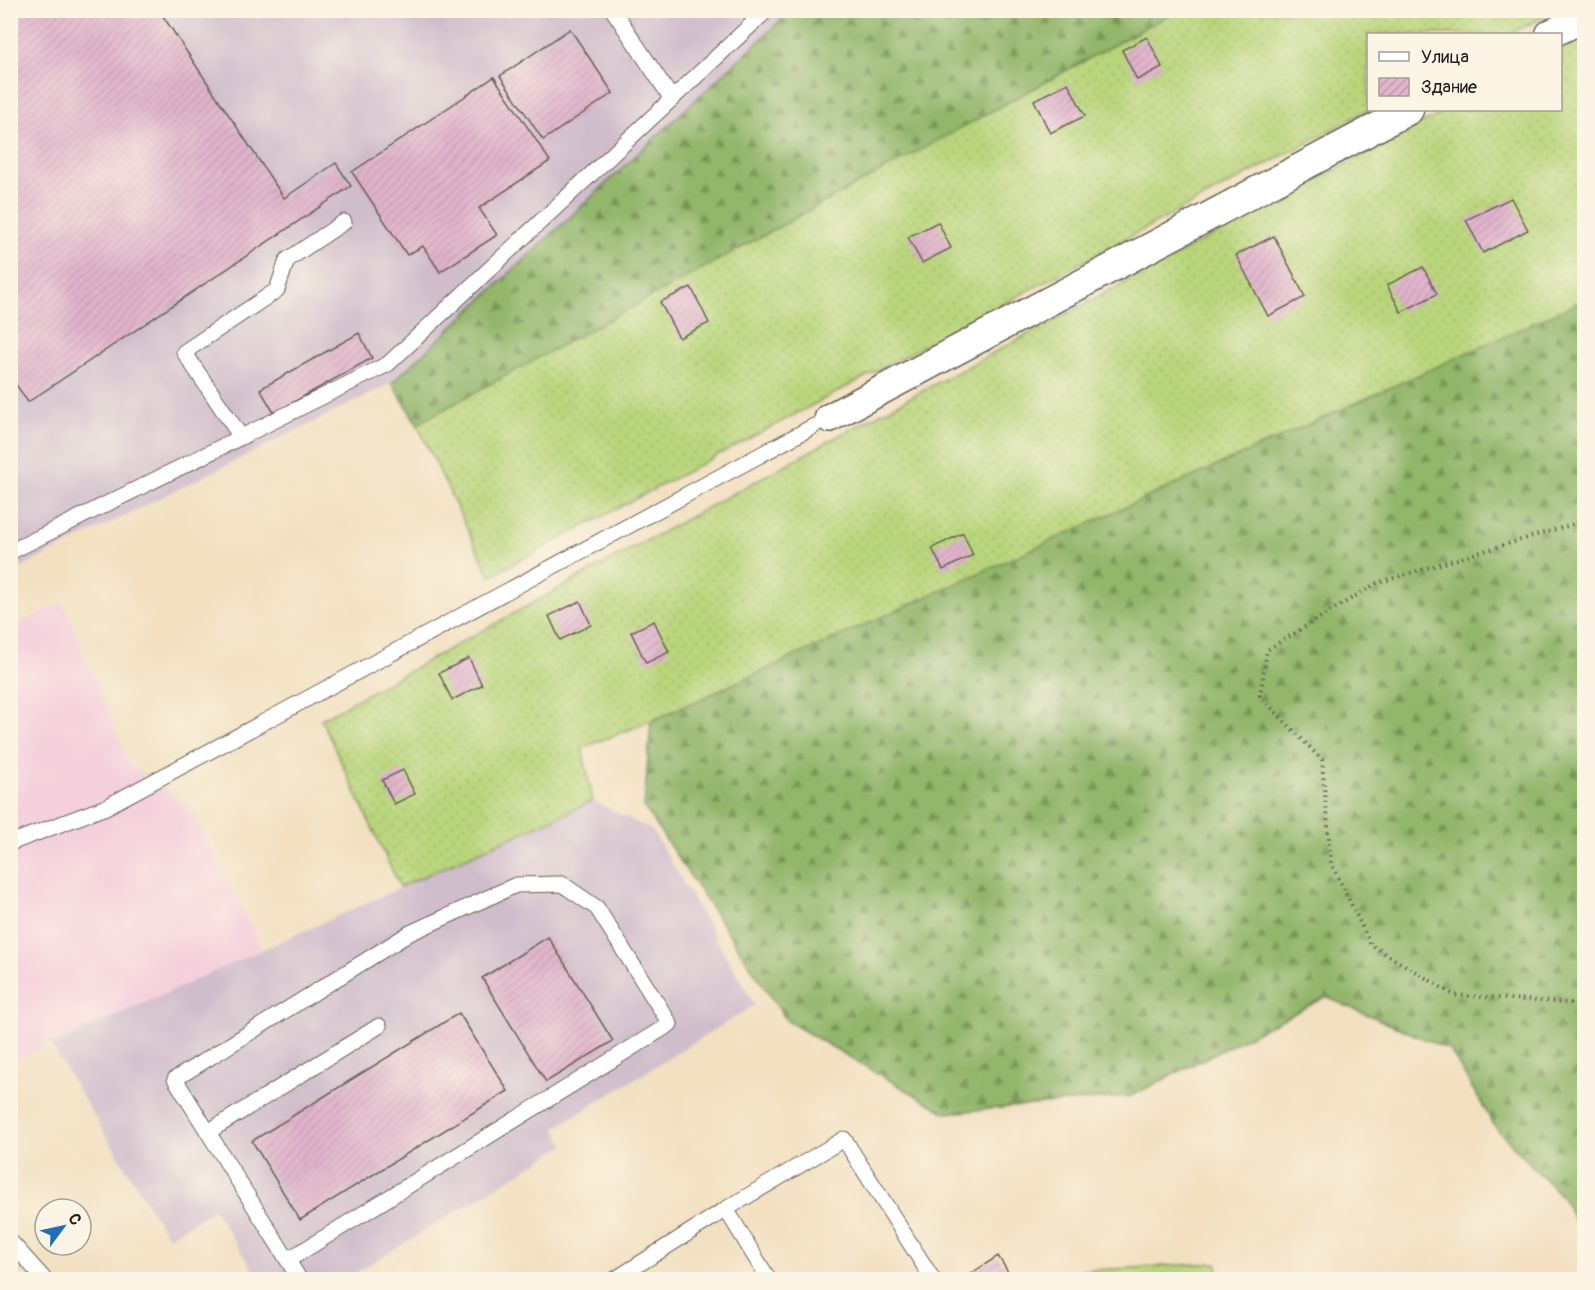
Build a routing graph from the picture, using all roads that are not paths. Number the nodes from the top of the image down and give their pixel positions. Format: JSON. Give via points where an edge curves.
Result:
{"nodes":[{"id":1,"x":613,"y":10,"type":"edge"},
{"id":2,"x":767,"y":10,"type":"edge"},
{"id":3,"x":1584,"y":18,"type":"edge"},
{"id":4,"x":1552,"y":33,"type":"edge"},
{"id":5,"x":672,"y":99,"type":"junction"},
{"id":6,"x":1407,"y":111,"type":"edge"},
{"id":7,"x":344,"y":222,"type":"dead end"},
{"id":8,"x":822,"y":422,"type":"joint"},
{"id":9,"x":241,"y":437,"type":"junction"},
{"id":10,"x":10,"y":552,"type":"edge"},
{"id":11,"x":10,"y":843,"type":"edge"},
{"id":12,"x":379,"y":1026,"type":"dead end"},
{"id":13,"x":208,"y":1132,"type":"junction"},
{"id":14,"x":726,"y":1209,"type":"junction"},
{"id":15,"x":10,"y":1241,"type":"edge"},
{"id":16,"x":288,"y":1260,"type":"junction"},
{"id":17,"x":932,"y":1278,"type":"dead end"},
{"id":18,"x":45,"y":1280,"type":"edge"},
{"id":19,"x":300,"y":1280,"type":"edge"},
{"id":20,"x":614,"y":1280,"type":"edge"},
{"id":21,"x":769,"y":1280,"type":"edge"}],
"edges":[{"from":1,"to":5,"type":"lane"},
{"from":2,"to":5,"type":"lane"},
{"from":3,"to":4,"type":"street"},
{"from":5,"to":9,"type":"lane","via":[[388,364]]},
{"from":6,"to":8,"type":"street"},
{"from":7,"to":9,"type":"lane","via":[[287,260],[277,290],[184,352]]},
{"from":8,"to":11,"type":"lane","via":[[106,807]]},
{"from":9,"to":10,"type":"lane"},
{"from":12,"to":13,"type":"lane"},
{"from":13,"to":16,"type":"lane"},
{"from":13,"to":16,"type":"lane","via":[[175,1079],[410,933],[516,885],[562,884],[597,908],[640,975],[670,1024]]},
{"from":14,"to":17,"type":"lane","via":[[844,1139]]},
{"from":14,"to":20,"type":"lane"},
{"from":14,"to":21,"type":"lane"},
{"from":15,"to":18,"type":"lane"},
{"from":16,"to":19,"type":"lane"}]}
